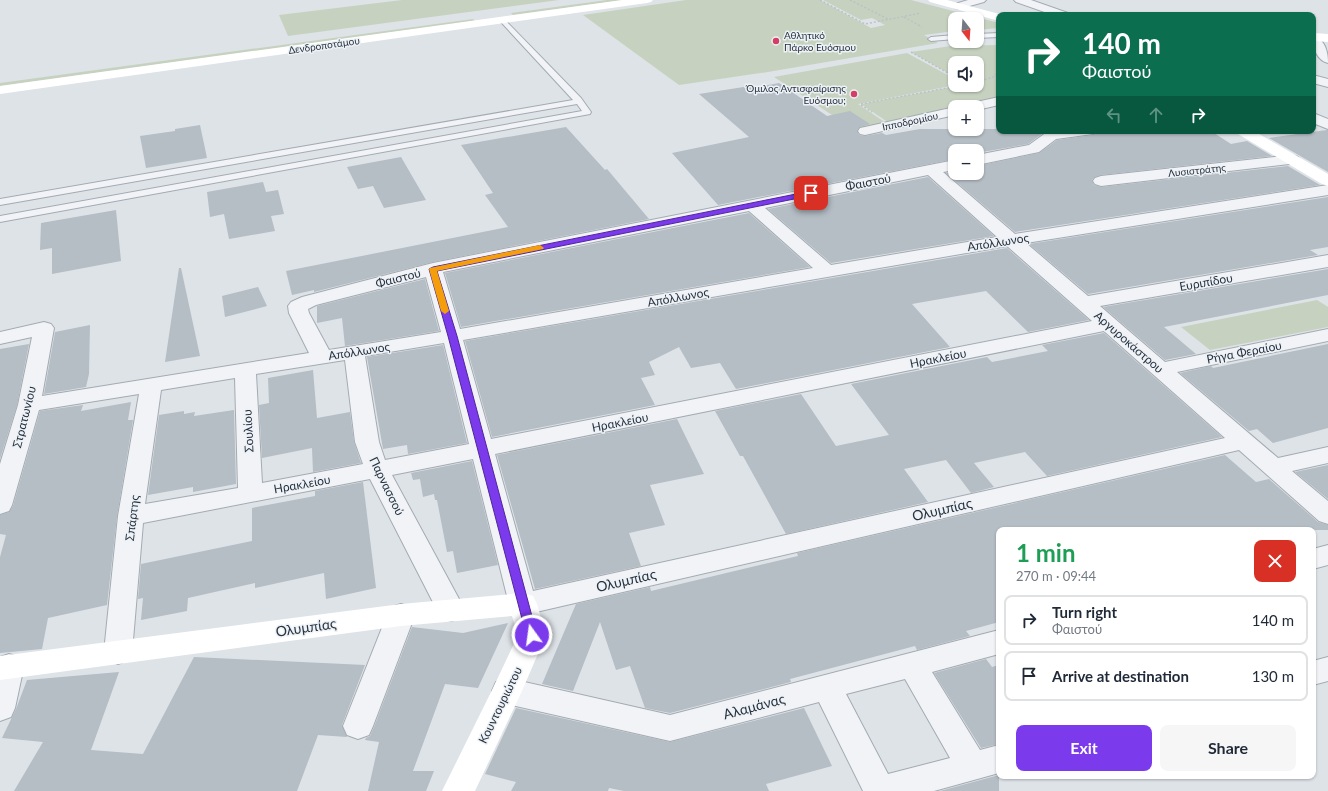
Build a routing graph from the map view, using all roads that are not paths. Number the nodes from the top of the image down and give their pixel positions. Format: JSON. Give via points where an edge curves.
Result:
{"nodes":[{"id":1,"x":587,"y":0,"type":"edge"},
{"id":2,"x":647,"y":0,"type":"edge"},
{"id":3,"x":934,"y":0,"type":"edge"},
{"id":4,"x":980,"y":0,"type":"edge"},
{"id":5,"x":1020,"y":0,"type":"edge"},
{"id":6,"x":959,"y":3,"type":"edge"},
{"id":7,"x":997,"y":12,"type":"edge"},
{"id":8,"x":1055,"y":12,"type":"edge"},
{"id":9,"x":996,"y":16,"type":"edge"},
{"id":10,"x":498,"y":17,"type":"junction"},
{"id":11,"x":996,"y":35,"type":"edge"},
{"id":12,"x":984,"y":36,"type":"edge"},
{"id":13,"x":948,"y":38,"type":"edge"},
{"id":14,"x":1328,"y":38,"type":"edge"},
{"id":15,"x":931,"y":39,"type":"dead end"},
{"id":16,"x":1316,"y":39,"type":"edge"},
{"id":17,"x":1316,"y":43,"type":"edge"},
{"id":18,"x":1328,"y":59,"type":"edge"},
{"id":19,"x":0,"y":80,"type":"edge"},
{"id":20,"x":1316,"y":80,"type":"edge"},
{"id":21,"x":1328,"y":83,"type":"edge"},
{"id":22,"x":0,"y":90,"type":"edge"},
{"id":23,"x":578,"y":101,"type":"junction"},
{"id":24,"x":996,"y":102,"type":"edge"},
{"id":25,"x":984,"y":104,"type":"edge"},
{"id":26,"x":948,"y":113,"type":"edge"},
{"id":27,"x":1316,"y":119,"type":"edge"},
{"id":28,"x":1328,"y":125,"type":"edge"},
{"id":29,"x":865,"y":131,"type":"dead end"},
{"id":30,"x":1061,"y":134,"type":"edge"},
{"id":31,"x":1248,"y":134,"type":"edge"},
{"id":32,"x":984,"y":159,"type":"edge"},
{"id":33,"x":1292,"y":160,"type":"junction"},
{"id":34,"x":948,"y":166,"type":"edge"},
{"id":35,"x":931,"y":170,"type":"junction"},
{"id":36,"x":1101,"y":180,"type":"dead end"},
{"id":37,"x":1328,"y":181,"type":"edge"},
{"id":38,"x":1328,"y":190,"type":"edge"},
{"id":39,"x":0,"y":202,"type":"edge"},
{"id":40,"x":752,"y":205,"type":"junction"},
{"id":41,"x":0,"y":220,"type":"edge"},
{"id":42,"x":1011,"y":240,"type":"junction"},
{"id":43,"x":1328,"y":261,"type":"edge"},
{"id":44,"x":433,"y":269,"type":"junction"},
{"id":45,"x":827,"y":271,"type":"junction"},
{"id":46,"x":1084,"y":303,"type":"junction"},
{"id":47,"x":1108,"y":324,"type":"junction"},
{"id":48,"x":1328,"y":335,"type":"edge"},
{"id":49,"x":452,"y":336,"type":"junction"},
{"id":50,"x":0,"y":338,"type":"edge"},
{"id":51,"x":354,"y":352,"type":"junction"},
{"id":52,"x":322,"y":357,"type":"junction"},
{"id":53,"x":245,"y":369,"type":"junction"},
{"id":54,"x":1160,"y":369,"type":"junction"},
{"id":55,"x":151,"y":384,"type":"junction"},
{"id":56,"x":29,"y":405,"type":"junction"},
{"id":57,"x":1243,"y":442,"type":"junction"},
{"id":58,"x":482,"y":450,"type":"junction"},
{"id":59,"x":1328,"y":455,"type":"edge"},
{"id":60,"x":1273,"y":467,"type":"junction"},
{"id":61,"x":377,"y":470,"type":"junction"},
{"id":62,"x":250,"y":494,"type":"junction"},
{"id":63,"x":0,"y":505,"type":"edge"},
{"id":64,"x":1328,"y":515,"type":"edge"},
{"id":65,"x":131,"y":516,"type":"junction"},
{"id":66,"x":1328,"y":555,"type":"edge"},
{"id":67,"x":1316,"y":558,"type":"edge"},
{"id":68,"x":523,"y":604,"type":"junction"},
{"id":69,"x":451,"y":610,"type":"junction"},
{"id":70,"x":401,"y":615,"type":"junction"},
{"id":71,"x":996,"y":643,"type":"edge"},
{"id":72,"x":118,"y":652,"type":"junction"},
{"id":73,"x":912,"y":665,"type":"junction"},
{"id":74,"x":5,"y":667,"type":"edge"},
{"id":75,"x":1328,"y":669,"type":"edge"},
{"id":76,"x":1316,"y":673,"type":"edge"},
{"id":77,"x":827,"y":687,"type":"junction"},
{"id":78,"x":507,"y":691,"type":"junction"},
{"id":79,"x":0,"y":708,"type":"edge"},
{"id":80,"x":358,"y":726,"type":"dead end"},
{"id":81,"x":986,"y":763,"type":"edge"},
{"id":82,"x":458,"y":791,"type":"edge"},
{"id":83,"x":880,"y":791,"type":"edge"}],
"edges":[{"from":1,"to":10,"type":"main road","name":"Δενδροποτάμου"},
{"from":2,"to":10,"type":"main road","name":"Δενδροποτάμου"},
{"from":3,"to":6,"type":"main road"},
{"from":4,"to":6,"type":"street"},
{"from":5,"to":8,"type":"street"},
{"from":6,"to":7,"type":"main road"},
{"from":6,"to":9,"type":"main road"},
{"from":10,"to":19,"type":"main road","name":"Δενδροποτάμου"},
{"from":10,"to":22,"type":"main road","name":"Δενδροποτάμου"},
{"from":10,"to":23,"type":"lane"},
{"from":11,"to":12,"type":"lane"},
{"from":13,"to":15,"type":"lane"},
{"from":14,"to":16,"type":"main road"},
{"from":17,"to":18,"type":"street"},
{"from":20,"to":21,"type":"street"},
{"from":23,"to":39,"type":"lane"},
{"from":23,"to":41,"type":"lane","via":[[587,112]]},
{"from":24,"to":25,"type":"street"},
{"from":26,"to":29,"type":"street","name":"Ιπποδρομίου"},
{"from":27,"to":28,"type":"street"},
{"from":30,"to":32,"type":"street","via":[[1052,135],[1034,149]]},
{"from":31,"to":33,"type":"main road"},
{"from":33,"to":36,"type":"street","name":"Λυσιστράτης"},
{"from":33,"to":37,"type":"main road"},
{"from":34,"to":35,"type":"street","name":"Φαιστού"},
{"from":35,"to":40,"type":"street","name":"Φαιστού"},
{"from":35,"to":42,"type":"street","name":"Αργυροκάστρου"},
{"from":38,"to":42,"type":"street","name":"Απόλλωνος"},
{"from":40,"to":44,"type":"street","name":"Φαιστού"},
{"from":40,"to":45,"type":"street"},
{"from":42,"to":45,"type":"street","name":"Απόλλωνος"},
{"from":42,"to":46,"type":"street","name":"Αργυροκάστρου"},
{"from":43,"to":46,"type":"street","name":"Ευριπίδου"},
{"from":44,"to":49,"type":"street","name":"Κουντουριώτου"},
{"from":44,"to":52,"type":"street","name":"Φαιστού","via":[[298,306],[299,313]]},
{"from":45,"to":49,"type":"street","name":"Απόλλωνος"},
{"from":46,"to":47,"type":"street","name":"Αργυροκάστρου"},
{"from":47,"to":54,"type":"street","name":"Αργυροκάστρου"},
{"from":47,"to":58,"type":"street","name":"Ηρακλείου"},
{"from":48,"to":54,"type":"street","name":"Ρήγα Φεραίου"},
{"from":49,"to":51,"type":"street","name":"Απόλλωνος"},
{"from":49,"to":58,"type":"street","name":"Κουντουριώτου"},
{"from":50,"to":56,"type":"street","name":"Στρατωνίου","via":[[44,328]]},
{"from":51,"to":52,"type":"street","name":"Απόλλωνος"},
{"from":51,"to":61,"type":"street","name":"Παρνασσού","via":[[367,442]]},
{"from":52,"to":53,"type":"street","name":"Απόλλωνος"},
{"from":53,"to":55,"type":"street","name":"Απόλλωνος"},
{"from":53,"to":62,"type":"street","name":"Σουλίου"},
{"from":54,"to":57,"type":"street","name":"Αργυροκάστρου"},
{"from":55,"to":56,"type":"street","name":"Απόλλωνος"},
{"from":55,"to":65,"type":"street","name":"Σπάρτης"},
{"from":56,"to":63,"type":"street","name":"Στρατωνίου"},
{"from":57,"to":60,"type":"street","name":"Αργυροκάστρου"},
{"from":57,"to":68,"type":"street","name":"Ολυμπίας"},
{"from":58,"to":61,"type":"street","name":"Ηρακλείου"},
{"from":58,"to":68,"type":"street","name":"Κουντουριώτου"},
{"from":59,"to":60,"type":"street"},
{"from":60,"to":64,"type":"street","name":"Αργυροκάστρου"},
{"from":61,"to":62,"type":"street","name":"Ηρακλείου"},
{"from":61,"to":69,"type":"street","name":"Παρνασσού"},
{"from":62,"to":65,"type":"street","name":"Ηρακλείου"},
{"from":65,"to":72,"type":"street","name":"Σπάρτης"},
{"from":66,"to":67,"type":"street"},
{"from":68,"to":69,"type":"main road","name":"Ολυμπίας"},
{"from":68,"to":78,"type":"main road","name":"Κουντουριώτου","via":[[532,635]]},
{"from":69,"to":70,"type":"main road","name":"Ολυμπίας"},
{"from":70,"to":72,"type":"main road","name":"Ολυμπίας"},
{"from":70,"to":80,"type":"street"},
{"from":71,"to":73,"type":"street","name":"Αλαμάνας"},
{"from":72,"to":74,"type":"main road","name":"Ολυμπίας"},
{"from":73,"to":77,"type":"street","name":"Αλαμάνας"},
{"from":73,"to":81,"type":"street"},
{"from":74,"to":79,"type":"street"},
{"from":75,"to":76,"type":"street"},
{"from":77,"to":78,"type":"street","name":"Αλαμάνας","via":[[670,728]]},
{"from":77,"to":83,"type":"street"},
{"from":78,"to":82,"type":"main road","name":"Κουντουριώτου"},
{"from":81,"to":83,"type":"street"}]}
